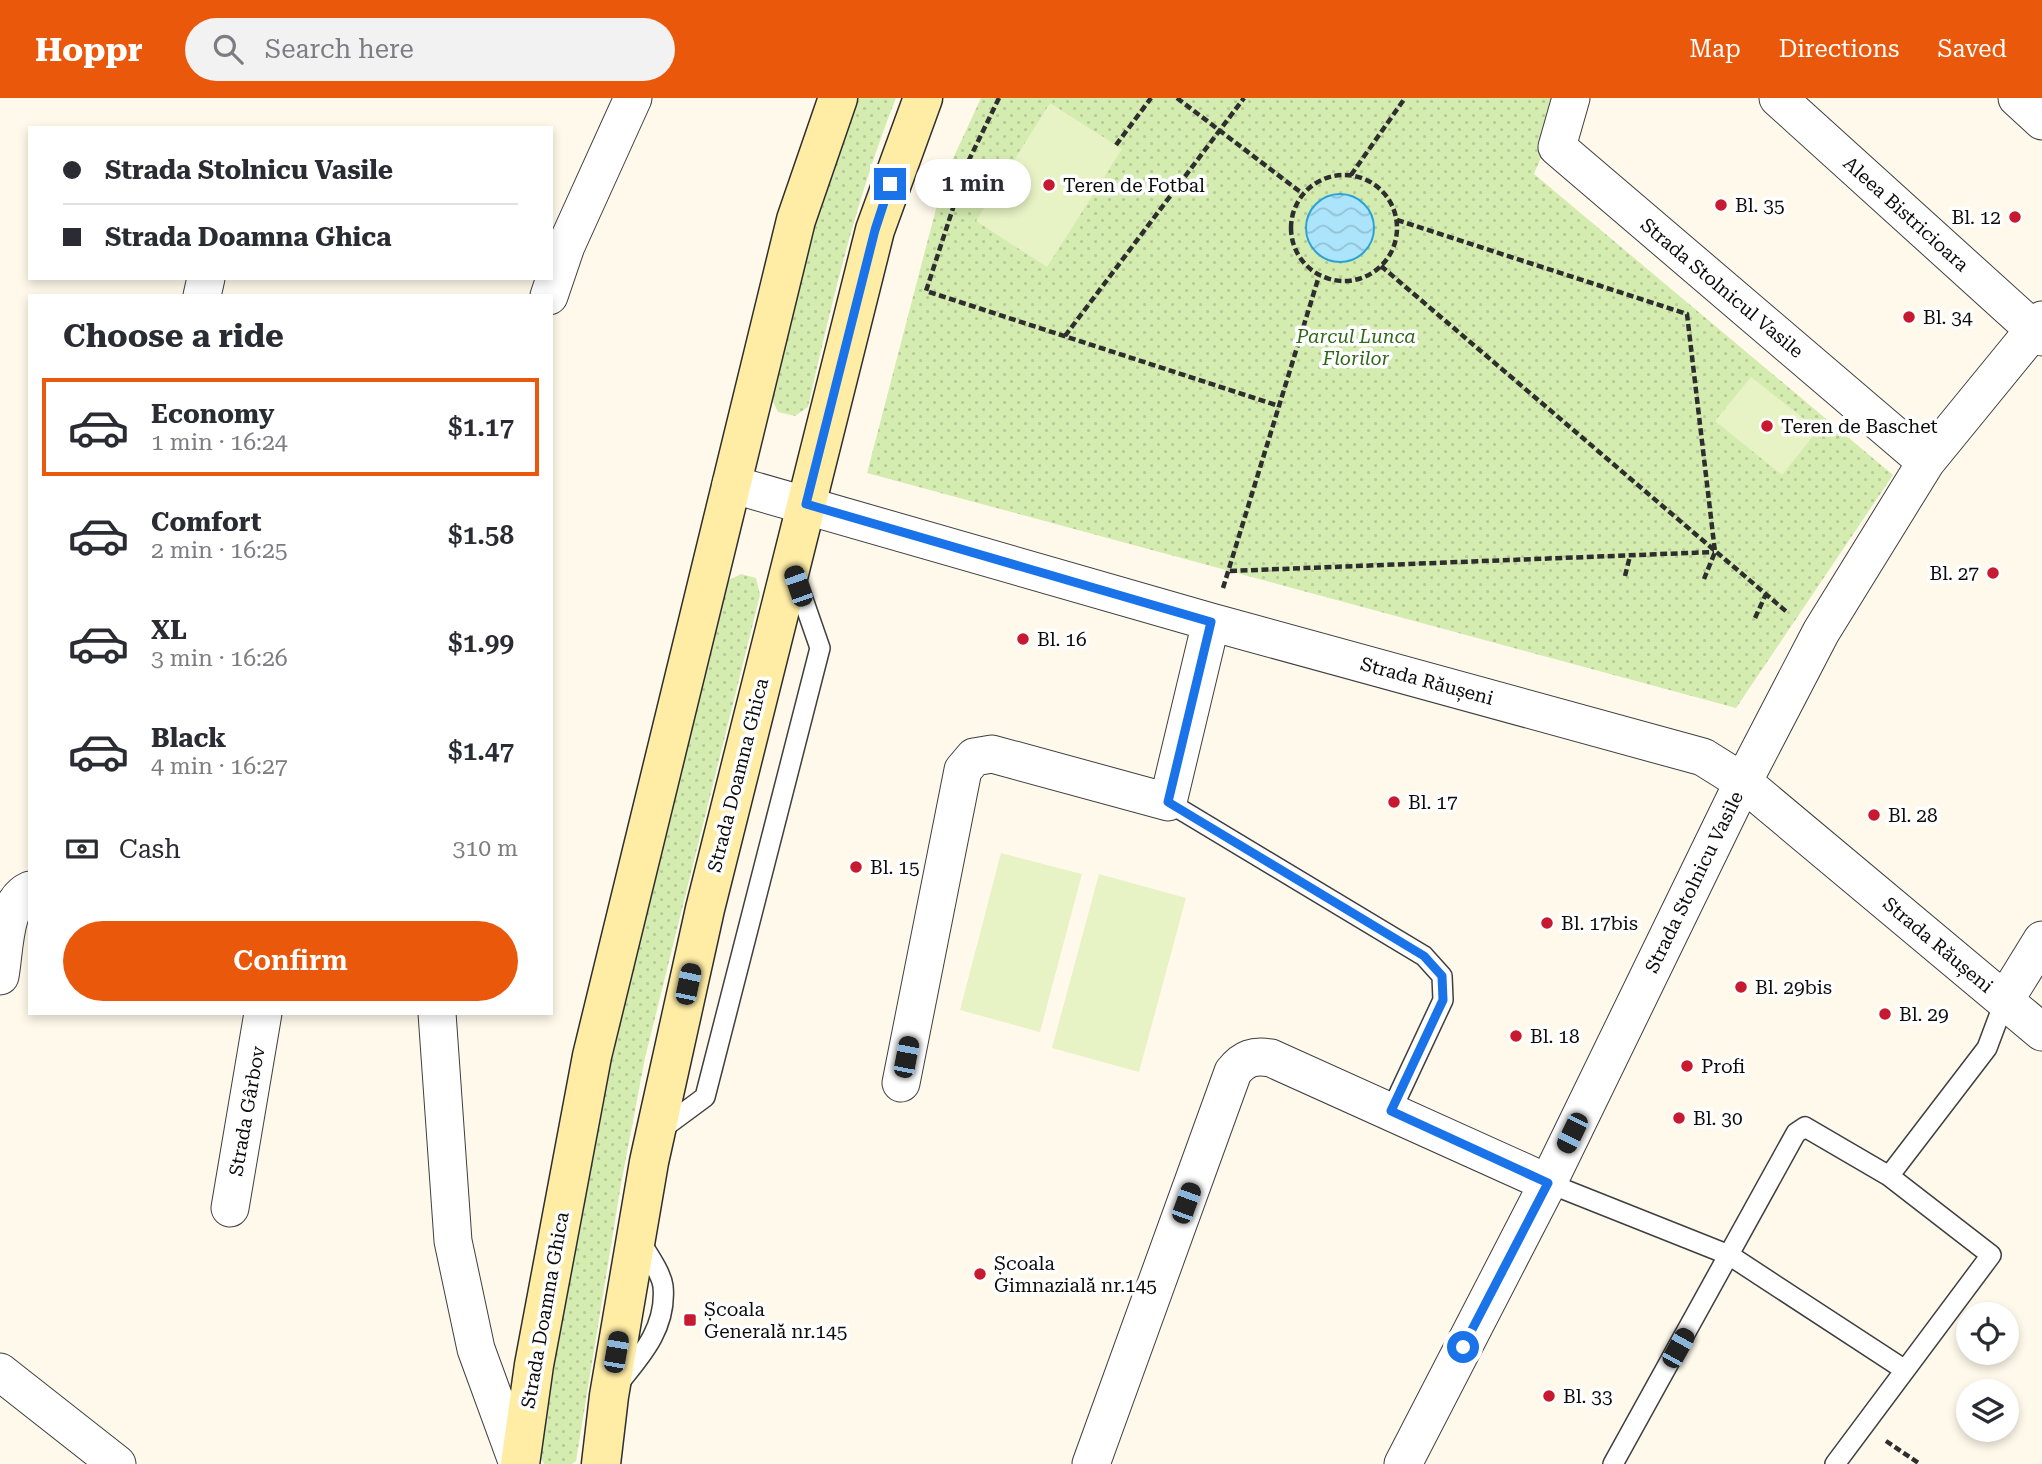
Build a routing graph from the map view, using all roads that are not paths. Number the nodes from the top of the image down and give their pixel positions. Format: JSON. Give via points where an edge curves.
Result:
{"nodes":[{"id":1,"x":633,"y":98,"type":"edge"},
{"id":2,"x":838,"y":98,"type":"edge"},
{"id":3,"x":923,"y":98,"type":"edge"},
{"id":4,"x":1571,"y":98,"type":"edge"},
{"id":5,"x":1778,"y":98,"type":"edge"},
{"id":6,"x":2017,"y":98,"type":"edge"},
{"id":7,"x":2042,"y":121,"type":"edge"},
{"id":8,"x":550,"y":294,"type":"edge"},
{"id":9,"x":2039,"y":329,"type":"edge"},
{"id":10,"x":1926,"y":462,"type":"junction"},
{"id":11,"x":731,"y":484,"type":"junction"},
{"id":12,"x":806,"y":504,"type":"junction"},
{"id":13,"x":1211,"y":622,"type":"junction"},
{"id":14,"x":1743,"y":782,"type":"junction"},
{"id":15,"x":1168,"y":802,"type":"junction"},
{"id":16,"x":24,"y":893,"type":"edge"},
{"id":17,"x":2042,"y":940,"type":"edge"},
{"id":18,"x":0,"y":976,"type":"edge"},
{"id":19,"x":2005,"y":1000,"type":"junction"},
{"id":20,"x":264,"y":1015,"type":"edge"},
{"id":21,"x":437,"y":1015,"type":"edge"},
{"id":22,"x":2042,"y":1032,"type":"edge"},
{"id":23,"x":901,"y":1083,"type":"dead end"},
{"id":24,"x":1391,"y":1111,"type":"junction"},
{"id":25,"x":1889,"y":1177,"type":"junction"},
{"id":26,"x":1548,"y":1183,"type":"junction"},
{"id":27,"x":230,"y":1208,"type":"dead end"},
{"id":28,"x":1729,"y":1255,"type":"junction"},
{"id":29,"x":1905,"y":1370,"type":"junction"},
{"id":30,"x":0,"y":1372,"type":"edge"},
{"id":31,"x":117,"y":1464,"type":"edge"},
{"id":32,"x":519,"y":1464,"type":"edge"},
{"id":33,"x":601,"y":1464,"type":"edge"},
{"id":34,"x":1091,"y":1464,"type":"edge"},
{"id":35,"x":1403,"y":1464,"type":"edge"},
{"id":36,"x":1613,"y":1464,"type":"edge"},
{"id":37,"x":1835,"y":1464,"type":"edge"}],
"edges":[{"from":1,"to":8,"type":"street","via":[[566,246]]},
{"from":2,"to":11,"type":"main road","name":"Strada Doamna Ghica","via":[[796,220]]},
{"from":3,"to":12,"type":"main road","name":"Strada Doamna Ghica","via":[[875,230]]},
{"from":4,"to":10,"type":"street","name":"Strada Stolnicul Vasile","via":[[1557,147]]},
{"from":5,"to":9,"type":"street","name":"Aleea Bistricioara"},
{"from":6,"to":7,"type":"street"},
{"from":9,"to":10,"type":"street","name":"Strada Stolnicu Vasile"},
{"from":10,"to":14,"type":"street","name":"Strada Stolnicu Vasile","via":[[1822,632]]},
{"from":11,"to":12,"type":"street","name":"Strada Răușeni"},
{"from":11,"to":32,"type":"main road","name":"Strada Doamna Ghica","via":[[592,1056]]},
{"from":12,"to":13,"type":"street","name":"Strada Răușeni"},
{"from":12,"to":33,"type":"main road","name":"Strada Doamna Ghica","via":[[708,895],[655,1134]]},
{"from":13,"to":14,"type":"street","name":"Strada Răușeni","via":[[1703,758]]},
{"from":13,"to":15,"type":"street"},
{"from":14,"to":19,"type":"street","name":"Strada Răușeni"},
{"from":14,"to":26,"type":"street","name":"Strada Stolnicu Vasile"},
{"from":15,"to":23,"type":"street","via":[[992,754],[974,757],[963,770]]},
{"from":15,"to":24,"type":"lane","via":[[1424,956],[1442,976],[1443,1000]]},
{"from":16,"to":18,"type":"street","via":[[12,906]]},
{"from":17,"to":19,"type":"street"},
{"from":19,"to":22,"type":"street","name":"Strada Răușeni"},
{"from":19,"to":25,"type":"lane","via":[[1987,1048]]},
{"from":20,"to":27,"type":"street","name":"Strada Gârbov"},
{"from":21,"to":32,"type":"street","via":[[453,1241],[476,1349]]},
{"from":24,"to":26,"type":"street"},
{"from":24,"to":34,"type":"street","via":[[1271,1058],[1258,1056],[1240,1063]]},
{"from":25,"to":28,"type":"lane","via":[[1805,1128],[1796,1133]]},
{"from":25,"to":29,"type":"lane","via":[[1991,1255]]},
{"from":26,"to":28,"type":"lane"},
{"from":26,"to":35,"type":"street","name":"Strada Stolnicu Vasile"},
{"from":28,"to":29,"type":"lane"},
{"from":28,"to":36,"type":"lane"},
{"from":29,"to":37,"type":"lane"},
{"from":30,"to":31,"type":"street"}]}
